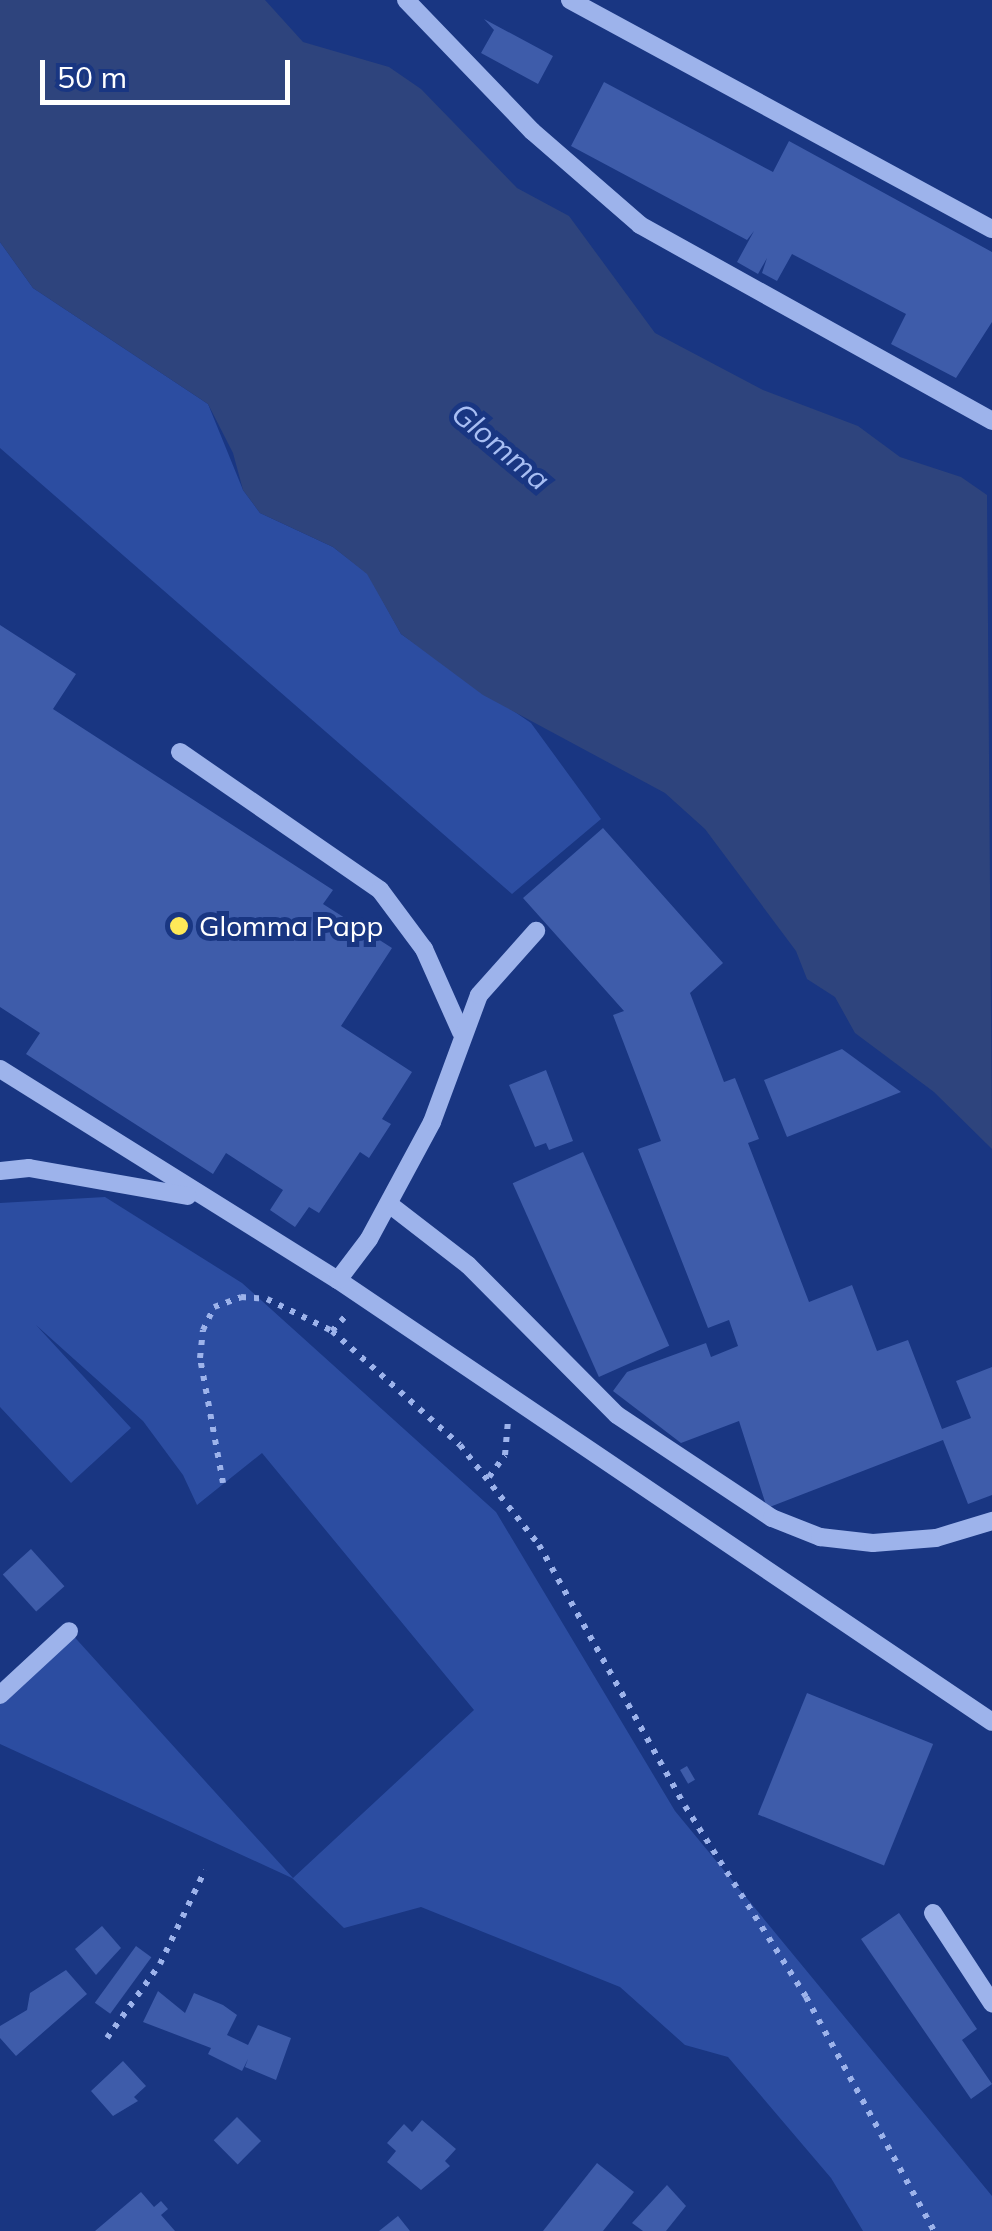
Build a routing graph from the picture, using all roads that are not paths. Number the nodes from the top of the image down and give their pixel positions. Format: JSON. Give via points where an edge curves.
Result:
{"nodes":[{"id":1,"x":406,"y":0,"type":"edge"},
{"id":2,"x":570,"y":0,"type":"edge"},
{"id":3,"x":992,"y":230,"type":"edge"},
{"id":4,"x":992,"y":422,"type":"edge"},
{"id":5,"x":180,"y":752,"type":"dead end"},
{"id":6,"x":536,"y":932,"type":"dead end"},
{"id":7,"x":462,"y":1032,"type":"junction"},
{"id":8,"x":0,"y":1070,"type":"edge"},
{"id":9,"x":0,"y":1171,"type":"edge"},
{"id":10,"x":198,"y":1198,"type":"junction"},
{"id":11,"x":390,"y":1204,"type":"junction"},
{"id":12,"x":338,"y":1280,"type":"junction"},
{"id":13,"x":992,"y":1521,"type":"edge"},
{"id":14,"x":68,"y":1632,"type":"dead end"},
{"id":15,"x":0,"y":1695,"type":"edge"},
{"id":16,"x":992,"y":1722,"type":"edge"},
{"id":17,"x":933,"y":1914,"type":"dead end"},
{"id":18,"x":992,"y":2003,"type":"edge"}],
"edges":[{"from":1,"to":4,"type":"street","via":[[532,131],[640,225]]},
{"from":2,"to":3,"type":"street"},
{"from":5,"to":7,"type":"street","via":[[380,890],[424,949]]},
{"from":6,"to":7,"type":"street","via":[[503,962]]},
{"from":7,"to":11,"type":"street","via":[[441,1100]]},
{"from":8,"to":10,"type":"street"},
{"from":9,"to":10,"type":"street","via":[[29,1168]]},
{"from":10,"to":12,"type":"street"},
{"from":11,"to":12,"type":"street"},
{"from":11,"to":13,"type":"street","via":[[468,1265],[617,1415],[772,1518],[820,1537],[873,1543],[936,1538]]},
{"from":12,"to":16,"type":"street"},
{"from":14,"to":15,"type":"street"},
{"from":17,"to":18,"type":"street"}]}
